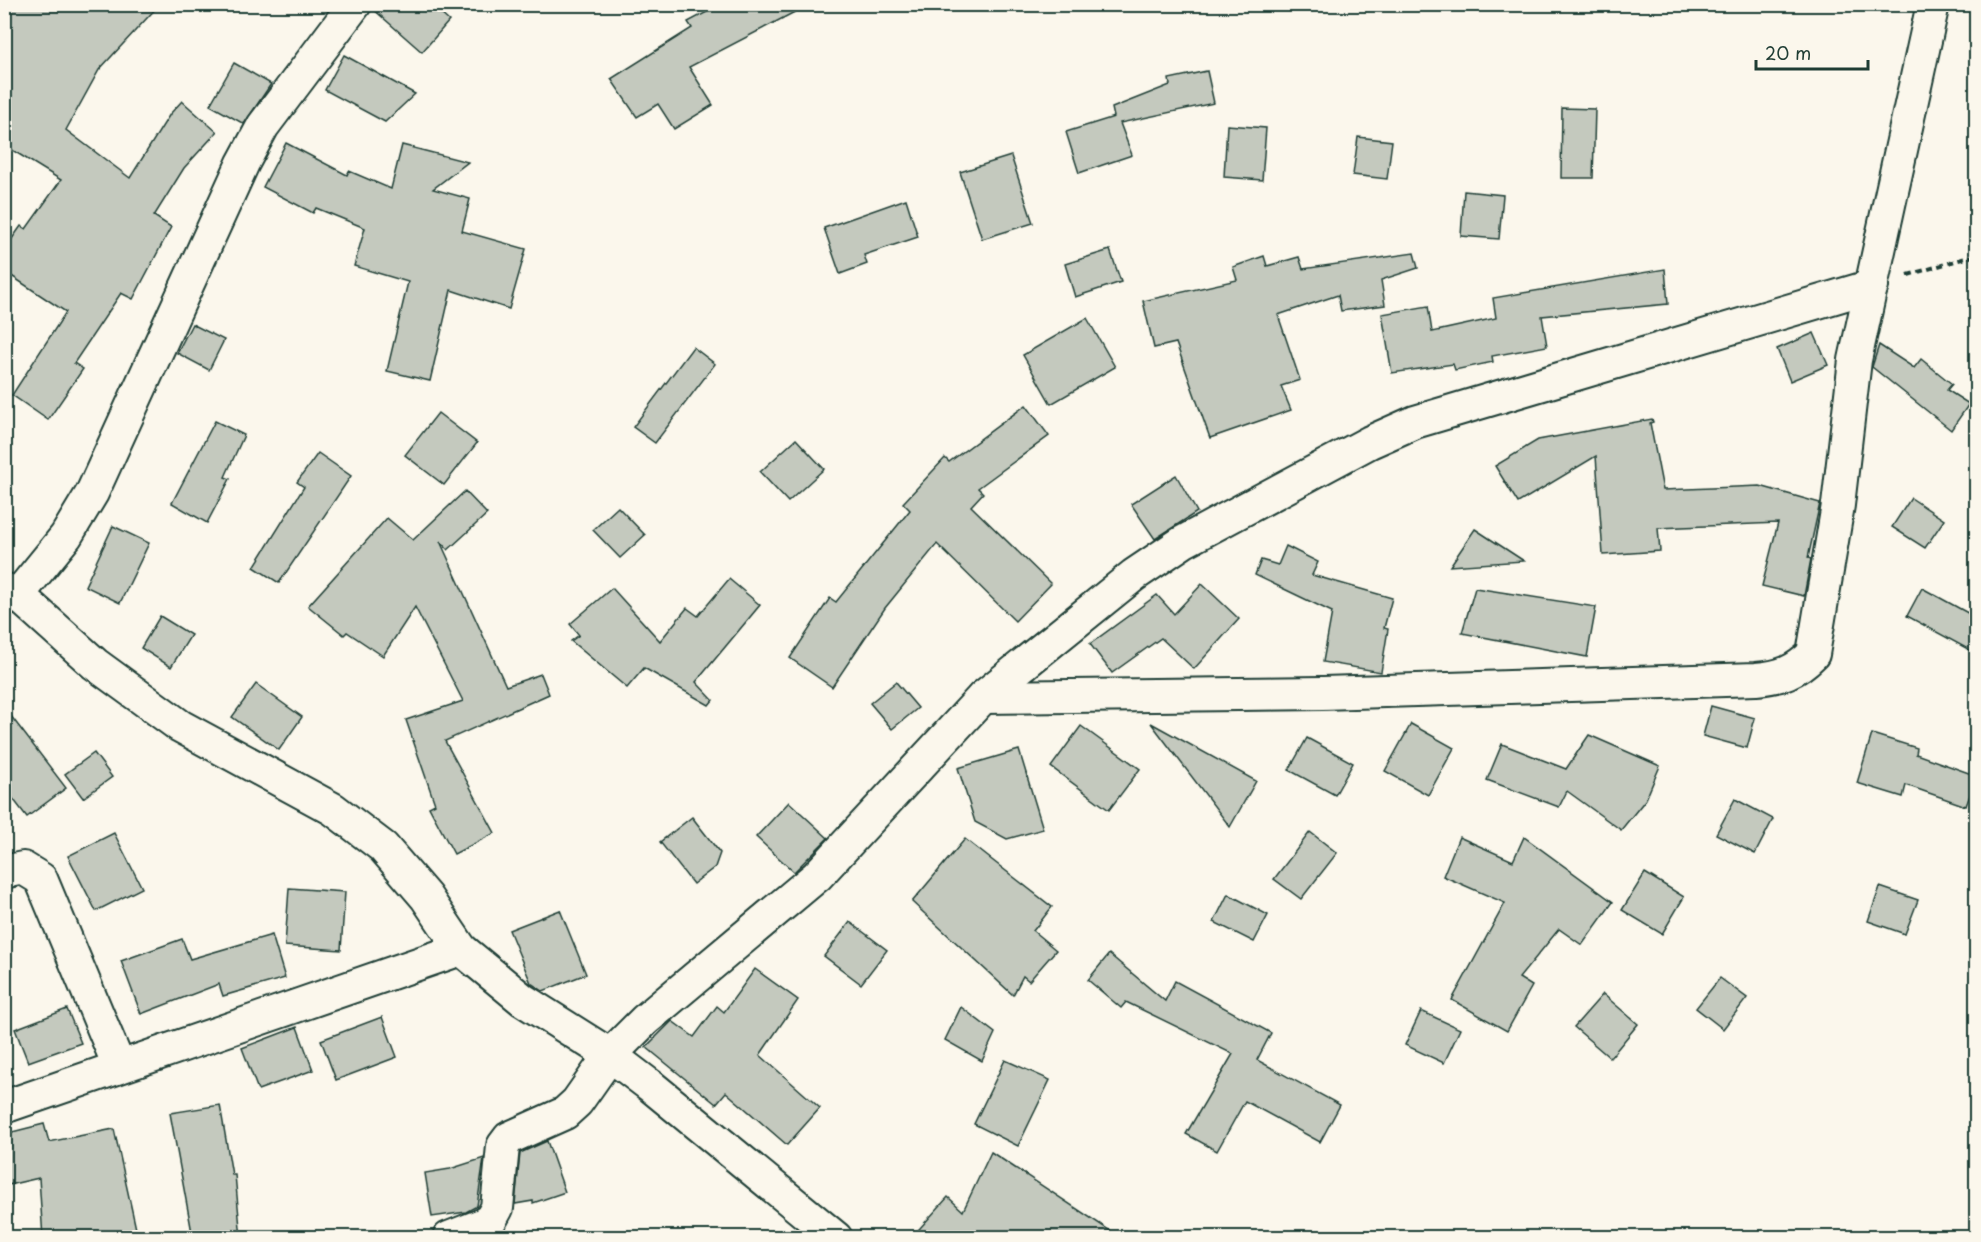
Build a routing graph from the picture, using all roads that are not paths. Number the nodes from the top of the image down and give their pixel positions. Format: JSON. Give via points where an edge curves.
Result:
{"nodes":[{"id":1,"x":355,"y":4,"type":"edge"},
{"id":2,"x":1933,"y":4,"type":"edge"},
{"id":3,"x":1872,"y":286,"type":"junction"},
{"id":4,"x":11,"y":592,"type":"edge"},
{"id":5,"x":983,"y":697,"type":"junction"},
{"id":6,"x":4,"y":872,"type":"edge"},
{"id":7,"x":461,"y":949,"type":"junction"},
{"id":8,"x":610,"y":1056,"type":"junction"},
{"id":9,"x":119,"y":1066,"type":"junction"},
{"id":10,"x":4,"y":1107,"type":"edge"},
{"id":11,"x":449,"y":1238,"type":"edge"},
{"id":12,"x":836,"y":1238,"type":"edge"}],
"edges":[{"from":1,"to":4,"type":"street","via":[[263,126],[243,163],[92,493],[66,536]]},
{"from":2,"to":3,"type":"street"},
{"from":3,"to":5,"type":"street","via":[[1463,405],[1370,442],[1183,542],[1134,575]]},
{"from":3,"to":5,"type":"street","via":[[1855,360],[1838,505],[1813,654],[1782,677],[1323,693]]},
{"from":4,"to":7,"type":"street","via":[[95,664],[180,726],[333,809],[383,847],[426,897]]},
{"from":5,"to":8,"type":"street","via":[[817,876],[652,1014]]},
{"from":6,"to":9,"type":"street","via":[[23,868],[41,879]]},
{"from":7,"to":8,"type":"street","via":[[523,1000]]},
{"from":7,"to":9,"type":"street"},
{"from":8,"to":11,"type":"street","via":[[565,1113],[509,1138],[503,1146],[497,1208],[491,1219]]},
{"from":8,"to":12,"type":"street"},
{"from":9,"to":10,"type":"street"}]}
